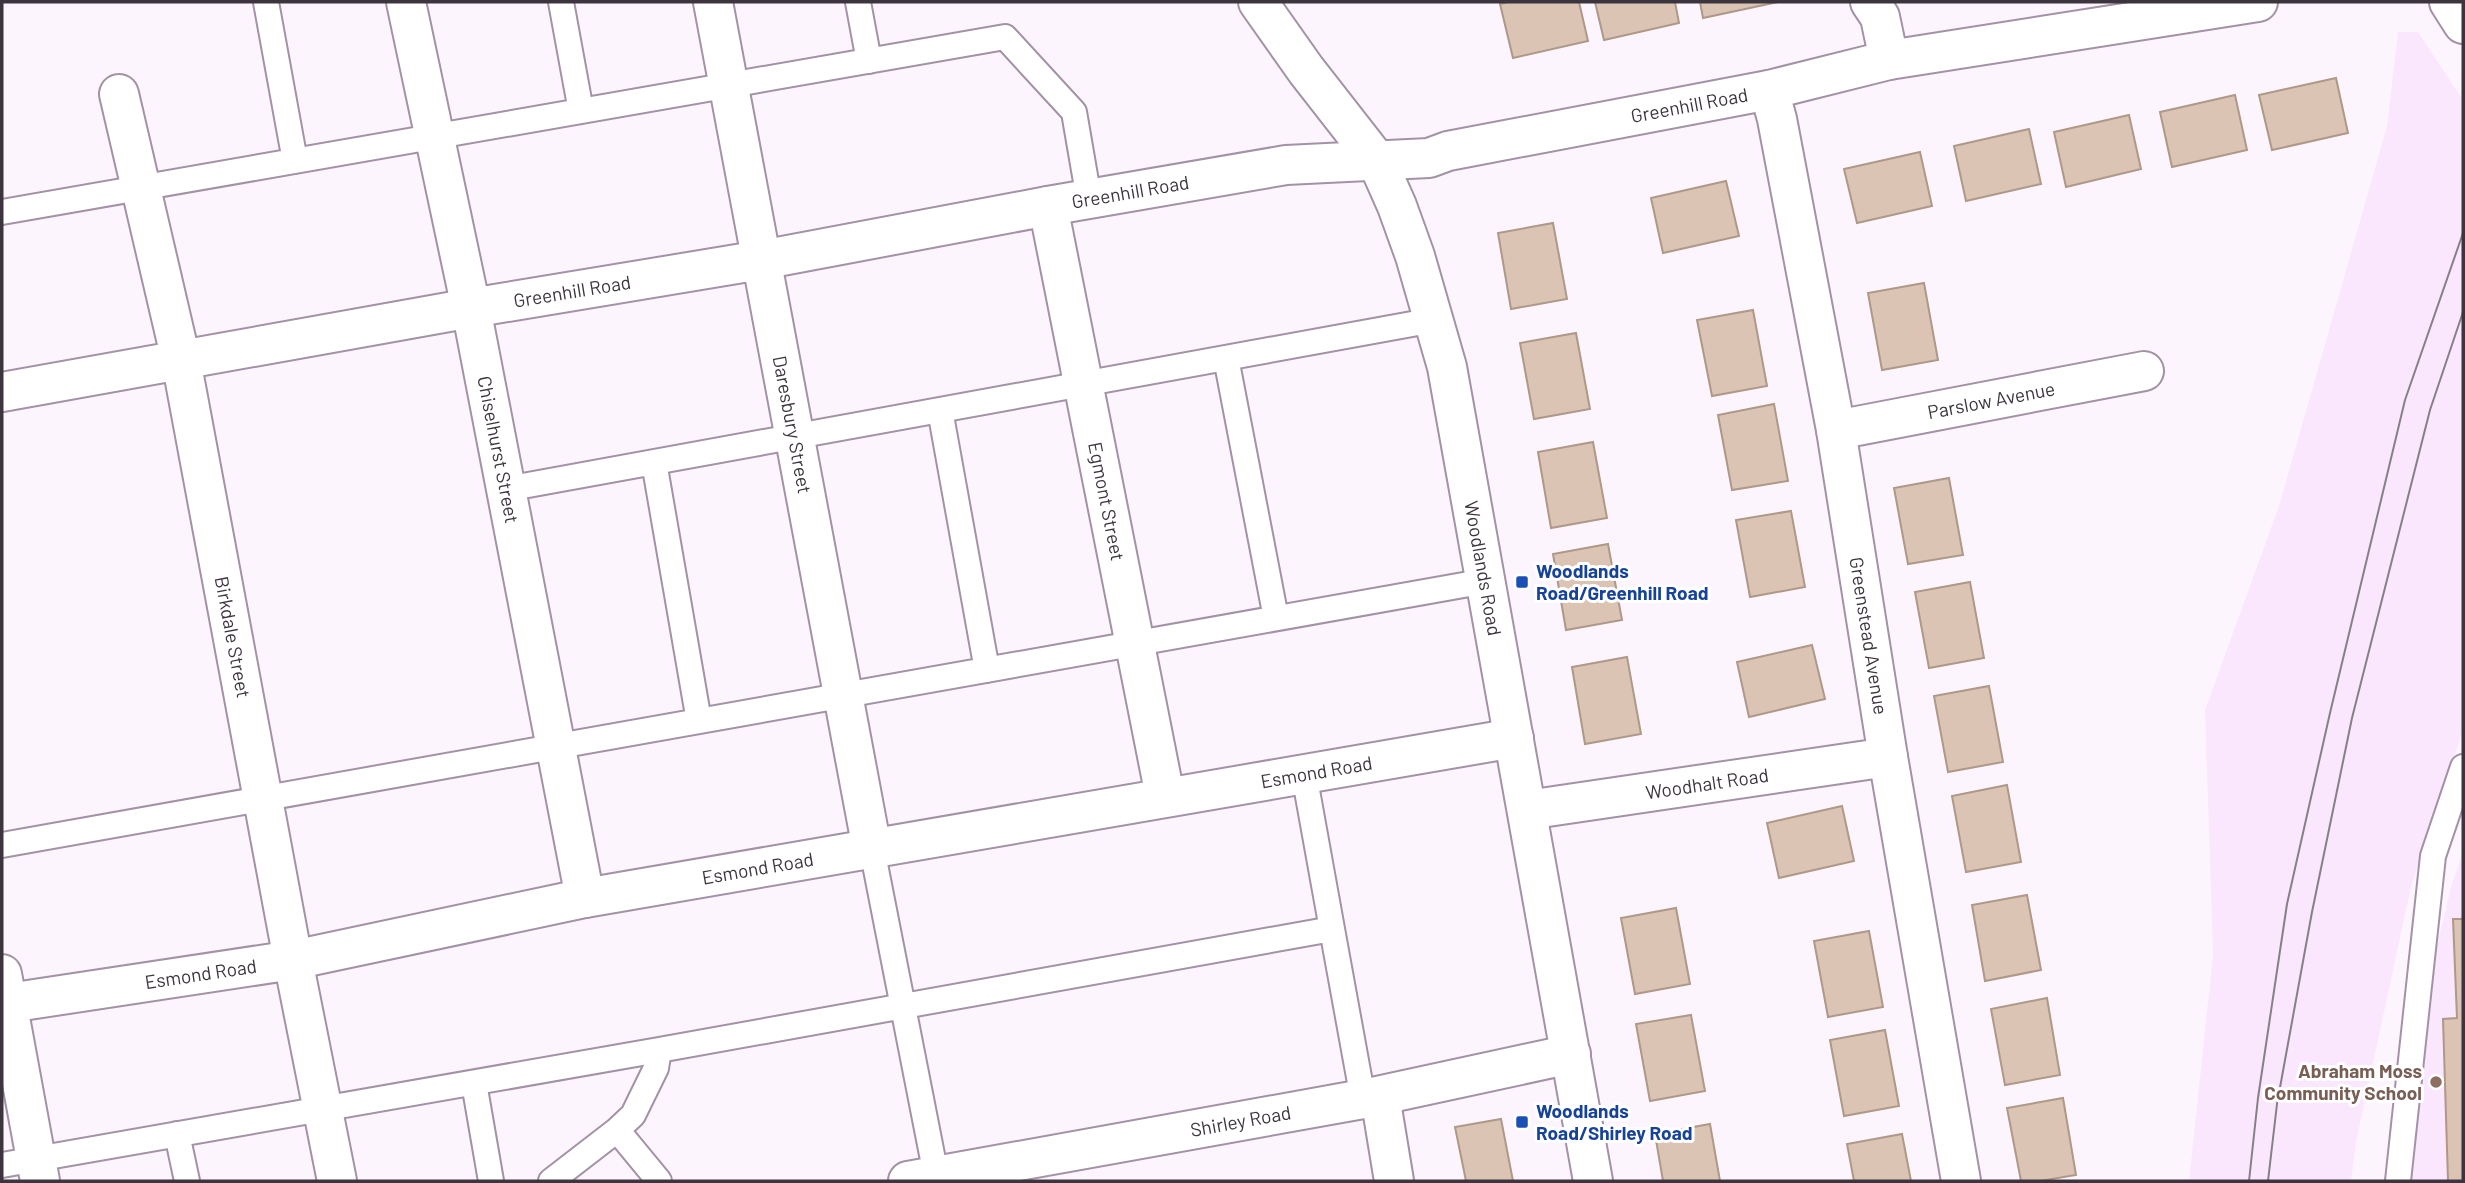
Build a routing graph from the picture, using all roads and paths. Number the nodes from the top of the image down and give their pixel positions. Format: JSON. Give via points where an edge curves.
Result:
{"nodes":[{"id":1,"x":266,"y":2,"type":"edge"},
{"id":2,"x":406,"y":2,"type":"edge"},
{"id":3,"x":561,"y":2,"type":"edge"},
{"id":4,"x":713,"y":2,"type":"edge"},
{"id":5,"x":858,"y":2,"type":"edge"},
{"id":6,"x":1258,"y":2,"type":"edge"},
{"id":7,"x":1870,"y":2,"type":"edge"},
{"id":8,"x":2258,"y":2,"type":"edge"},
{"id":9,"x":2449,"y":2,"type":"edge"},
{"id":10,"x":2463,"y":24,"type":"edge"},
{"id":11,"x":1889,"y":60,"type":"junction"},
{"id":12,"x":869,"y":61,"type":"junction"},
{"id":13,"x":728,"y":85,"type":"junction"},
{"id":14,"x":1769,"y":90,"type":"junction"},
{"id":15,"x":119,"y":94,"type":"dead end"},
{"id":16,"x":581,"y":111,"type":"junction"},
{"id":17,"x":435,"y":136,"type":"junction"},
{"id":18,"x":296,"y":161,"type":"junction"},
{"id":19,"x":1377,"y":161,"type":"junction"},
{"id":20,"x":141,"y":188,"type":"junction"},
{"id":21,"x":1090,"y":200,"type":"junction"},
{"id":22,"x":1048,"y":206,"type":"junction"},
{"id":23,"x":2,"y":212,"type":"edge"},
{"id":24,"x":761,"y":260,"type":"junction"},
{"id":25,"x":471,"y":308,"type":"junction"},
{"id":26,"x":1434,"y":320,"type":"junction"},
{"id":27,"x":1226,"y":358,"type":"junction"},
{"id":28,"x":181,"y":360,"type":"junction"},
{"id":29,"x":2144,"y":371,"type":"dead end"},
{"id":30,"x":1084,"y":384,"type":"junction"},
{"id":31,"x":2,"y":392,"type":"edge"},
{"id":32,"x":940,"y":410,"type":"junction"},
{"id":33,"x":1836,"y":429,"type":"junction"},
{"id":34,"x":795,"y":436,"type":"junction"},
{"id":35,"x":654,"y":462,"type":"junction"},
{"id":36,"x":506,"y":489,"type":"junction"},
{"id":37,"x":1486,"y":581,"type":"junction"},
{"id":38,"x":1276,"y":618,"type":"junction"},
{"id":39,"x":1135,"y":643,"type":"junction"},
{"id":40,"x":987,"y":670,"type":"junction"},
{"id":41,"x":844,"y":695,"type":"junction"},
{"id":42,"x":699,"y":721,"type":"junction"},
{"id":43,"x":1514,"y":738,"type":"junction"},
{"id":44,"x":556,"y":746,"type":"junction"},
{"id":45,"x":1888,"y":757,"type":"junction"},
{"id":46,"x":2463,"y":767,"type":"edge"},
{"id":47,"x":1304,"y":774,"type":"junction"},
{"id":48,"x":1166,"y":796,"type":"junction"},
{"id":49,"x":262,"y":799,"type":"junction"},
{"id":50,"x":1527,"y":810,"type":"junction"},
{"id":51,"x":2,"y":845,"type":"edge"},
{"id":52,"x":872,"y":849,"type":"junction"},
{"id":53,"x":585,"y":898,"type":"junction"},
{"id":54,"x":1332,"y":929,"type":"junction"},
{"id":55,"x":293,"y":960,"type":"junction"},
{"id":56,"x":4,"y":994,"type":"edge"},
{"id":57,"x":902,"y":1006,"type":"junction"},
{"id":58,"x":659,"y":1050,"type":"junction"},
{"id":59,"x":1571,"y":1054,"type":"junction"},
{"id":60,"x":474,"y":1083,"type":"junction"},
{"id":61,"x":1371,"y":1097,"type":"junction"},
{"id":62,"x":322,"y":1109,"type":"junction"},
{"id":63,"x":617,"y":1130,"type":"junction"},
{"id":64,"x":177,"y":1134,"type":"junction"},
{"id":65,"x":26,"y":1168,"type":"edge"},
{"id":66,"x":922,"y":1178,"type":"edge"},
{"id":67,"x":187,"y":1181,"type":"edge"},
{"id":68,"x":337,"y":1181,"type":"edge"},
{"id":69,"x":491,"y":1181,"type":"edge"},
{"id":70,"x":551,"y":1181,"type":"edge"},
{"id":71,"x":659,"y":1181,"type":"edge"},
{"id":72,"x":1394,"y":1181,"type":"edge"},
{"id":73,"x":1593,"y":1181,"type":"edge"},
{"id":74,"x":1961,"y":1181,"type":"edge"},
{"id":75,"x":2398,"y":1181,"type":"edge"}],
"edges":[{"from":1,"to":18,"type":"lane"},
{"from":2,"to":17,"type":"street","name":"Chiselhurst Street"},
{"from":3,"to":16,"type":"lane"},
{"from":4,"to":13,"type":"street","name":"Daresbury Street"},
{"from":5,"to":12,"type":"lane"},
{"from":6,"to":19,"type":"street","name":"Woodlands Road"},
{"from":7,"to":11,"type":"street","via":[[1880,17]]},
{"from":8,"to":11,"type":"street","name":"Greenhill Road"},
{"from":9,"to":10,"type":"street"},
{"from":11,"to":14,"type":"street","name":"Greenhill Road"},
{"from":12,"to":13,"type":"lane"},
{"from":12,"to":21,"type":"lane","via":[[1005,37],[1074,112]]},
{"from":13,"to":16,"type":"lane"},
{"from":13,"to":24,"type":"street","name":"Daresbury Street"},
{"from":14,"to":19,"type":"street","name":"Greenhill Road","via":[[1430,158]]},
{"from":14,"to":33,"type":"street","name":"Greenstead Avenue"},
{"from":15,"to":20,"type":"street","name":"Birkdale Street"},
{"from":16,"to":17,"type":"lane"},
{"from":17,"to":18,"type":"lane"},
{"from":17,"to":25,"type":"street","name":"Chiselhurst Street"},
{"from":18,"to":20,"type":"lane"},
{"from":19,"to":21,"type":"street","name":"Greenhill Road","via":[[1286,165]]},
{"from":19,"to":26,"type":"street","name":"Woodlands Road","via":[[1415,256]]},
{"from":20,"to":23,"type":"lane"},
{"from":20,"to":28,"type":"street","name":"Birkdale Street"},
{"from":21,"to":22,"type":"street","name":"Greenhill Road"},
{"from":22,"to":24,"type":"street","name":"Greenhill Road"},
{"from":22,"to":30,"type":"street","name":"Egmont Street"},
{"from":24,"to":25,"type":"street","name":"Greenhill Road"},
{"from":24,"to":34,"type":"street","name":"Daresbury Street"},
{"from":25,"to":28,"type":"street","name":"Greenhill Road"},
{"from":25,"to":36,"type":"street","name":"Chiselhurst Street"},
{"from":26,"to":27,"type":"lane"},
{"from":26,"to":37,"type":"street","name":"Woodlands Road","via":[[1447,367]]},
{"from":27,"to":30,"type":"lane"},
{"from":27,"to":38,"type":"lane"},
{"from":28,"to":31,"type":"street","name":"Greenhill Road"},
{"from":28,"to":49,"type":"street","name":"Birkdale Street"},
{"from":29,"to":33,"type":"street","name":"Parslow Avenue"},
{"from":30,"to":32,"type":"lane"},
{"from":30,"to":39,"type":"street","name":"Egmont Street"},
{"from":32,"to":34,"type":"lane"},
{"from":32,"to":40,"type":"lane"},
{"from":33,"to":45,"type":"street","name":"Greenstead Avenue"},
{"from":34,"to":35,"type":"lane"},
{"from":34,"to":41,"type":"street","name":"Daresbury Street"},
{"from":35,"to":36,"type":"lane"},
{"from":35,"to":42,"type":"lane"},
{"from":36,"to":44,"type":"street","name":"Chiselhurst Street"},
{"from":37,"to":38,"type":"lane"},
{"from":37,"to":43,"type":"street","name":"Woodlands Road"},
{"from":38,"to":39,"type":"lane"},
{"from":39,"to":40,"type":"lane"},
{"from":39,"to":48,"type":"street","name":"Egmont Street"},
{"from":40,"to":41,"type":"lane"},
{"from":41,"to":42,"type":"lane"},
{"from":41,"to":52,"type":"street","name":"Daresbury Street"},
{"from":42,"to":44,"type":"lane"},
{"from":43,"to":47,"type":"street","name":"Esmond Road"},
{"from":43,"to":50,"type":"street","name":"Woodlands Road"},
{"from":44,"to":49,"type":"lane"},
{"from":44,"to":53,"type":"street","name":"Chiselhurst Street"},
{"from":45,"to":50,"type":"street","name":"Woodhalt Road"},
{"from":45,"to":74,"type":"street","name":"Greenstead Avenue"},
{"from":46,"to":75,"type":"lane","via":[[2433,856]]},
{"from":47,"to":48,"type":"street","name":"Esmond Road"},
{"from":47,"to":54,"type":"lane"},
{"from":48,"to":52,"type":"street","name":"Esmond Road"},
{"from":49,"to":51,"type":"lane"},
{"from":49,"to":55,"type":"street","name":"Birkdale Street"},
{"from":50,"to":59,"type":"street","name":"Woodlands Road"},
{"from":52,"to":53,"type":"street","name":"Esmond Road"},
{"from":52,"to":57,"type":"lane"},
{"from":53,"to":55,"type":"street","name":"Esmond Road"},
{"from":54,"to":57,"type":"lane"},
{"from":54,"to":61,"type":"lane"},
{"from":55,"to":56,"type":"street","name":"Esmond Road"},
{"from":55,"to":62,"type":"street","name":"Birkdale Street"},
{"from":56,"to":65,"type":"street"},
{"from":57,"to":58,"type":"lane"},
{"from":57,"to":66,"type":"lane"},
{"from":58,"to":60,"type":"lane"},
{"from":58,"to":63,"type":"lane","via":[[656,1068],[634,1115]]},
{"from":59,"to":61,"type":"street","name":"Shirley Road"},
{"from":59,"to":73,"type":"street","name":"Woodlands Road"},
{"from":60,"to":62,"type":"lane"},
{"from":60,"to":69,"type":"lane"},
{"from":61,"to":66,"type":"street","name":"Shirley Road"},
{"from":61,"to":72,"type":"street"},
{"from":62,"to":64,"type":"lane"},
{"from":62,"to":68,"type":"street","name":"Birkdale Street"},
{"from":63,"to":70,"type":"lane"},
{"from":63,"to":71,"type":"lane"},
{"from":64,"to":65,"type":"lane"},
{"from":64,"to":67,"type":"lane"}]}
